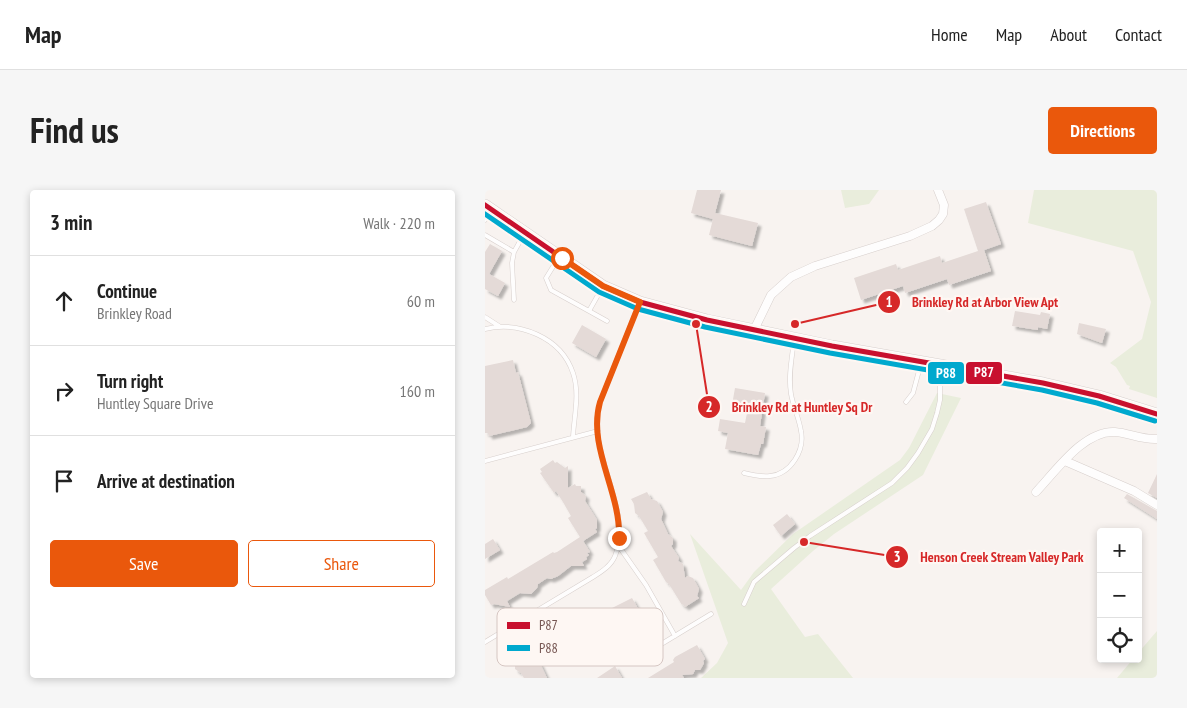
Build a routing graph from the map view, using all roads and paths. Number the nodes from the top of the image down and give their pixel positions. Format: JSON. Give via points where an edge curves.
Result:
{"nodes":[{"id":1,"x":938,"y":190,"type":"edge"},
{"id":2,"x":488,"y":207,"type":"edge"},
{"id":3,"x":485,"y":220,"type":"edge"},
{"id":4,"x":525,"y":232,"type":"junction"},
{"id":5,"x":485,"y":234,"type":"edge"},
{"id":6,"x":514,"y":252,"type":"junction"},
{"id":7,"x":559,"y":256,"type":"junction"},
{"id":8,"x":603,"y":286,"type":"junction"},
{"id":9,"x":514,"y":300,"type":"dead end"},
{"id":10,"x":640,"y":302,"type":"junction"},
{"id":11,"x":589,"y":312,"type":"junction"},
{"id":12,"x":485,"y":317,"type":"edge"},
{"id":13,"x":607,"y":321,"type":"dead end"},
{"id":14,"x":499,"y":326,"type":"junction"},
{"id":15,"x":485,"y":329,"type":"edge"},
{"id":16,"x":754,"y":330,"type":"junction"},
{"id":17,"x":794,"y":338,"type":"junction"},
{"id":18,"x":922,"y":362,"type":"junction"},
{"id":19,"x":940,"y":364,"type":"junction"},
{"id":20,"x":906,"y":402,"type":"dead end"},
{"id":21,"x":1157,"y":414,"type":"edge"},
{"id":22,"x":598,"y":431,"type":"junction"},
{"id":23,"x":573,"y":437,"type":"junction"},
{"id":24,"x":1157,"y":439,"type":"edge"},
{"id":25,"x":485,"y":461,"type":"edge"},
{"id":26,"x":1065,"y":461,"type":"junction"},
{"id":27,"x":743,"y":473,"type":"dead end"},
{"id":28,"x":1036,"y":492,"type":"dead end"},
{"id":29,"x":1157,"y":505,"type":"edge"},
{"id":30,"x":618,"y":546,"type":"junction"},
{"id":31,"x":744,"y":604,"type":"dead end"},
{"id":32,"x":541,"y":608,"type":"edge"},
{"id":33,"x":659,"y":608,"type":"edge"},
{"id":34,"x":711,"y":614,"type":"dead end"},
{"id":35,"x":663,"y":615,"type":"edge"},
{"id":36,"x":497,"y":635,"type":"edge"},
{"id":37,"x":675,"y":636,"type":"junction"},
{"id":38,"x":485,"y":642,"type":"edge"},
{"id":39,"x":663,"y":643,"type":"edge"}],
"edges":[{"from":1,"to":16,"type":"street","via":[[944,205],[943,214],[932,226],[791,277],[771,295]]},
{"from":2,"to":3,"type":"lane"},
{"from":2,"to":4,"type":"main road"},
{"from":4,"to":6,"type":"lane"},
{"from":4,"to":7,"type":"main road"},
{"from":5,"to":6,"type":"lane"},
{"from":6,"to":9,"type":"lane"},
{"from":7,"to":8,"type":"main road"},
{"from":7,"to":11,"type":"lane","via":[[547,278],[551,290]]},
{"from":8,"to":10,"type":"main road"},
{"from":8,"to":11,"type":"lane"},
{"from":10,"to":16,"type":"main road"},
{"from":10,"to":22,"type":"lane","via":[[600,402]]},
{"from":11,"to":13,"type":"lane"},
{"from":12,"to":14,"type":"lane"},
{"from":14,"to":15,"type":"lane"},
{"from":14,"to":23,"type":"lane","via":[[542,336],[565,357],[573,373],[577,394]]},
{"from":16,"to":17,"type":"main road"},
{"from":17,"to":18,"type":"main road"},
{"from":17,"to":27,"type":"lane","via":[[791,393],[802,445],[784,472],[771,476]]},
{"from":18,"to":19,"type":"main road"},
{"from":18,"to":20,"type":"lane","via":[[913,393]]},
{"from":19,"to":21,"type":"main road","via":[[1053,385]]},
{"from":19,"to":31,"type":"lane","via":[[937,413],[927,437],[907,468],[892,483],[810,536],[771,567],[755,582]]},
{"from":22,"to":23,"type":"lane"},
{"from":22,"to":30,"type":"lane","via":[[618,514]]},
{"from":23,"to":25,"type":"lane"},
{"from":24,"to":26,"type":"street","via":[[1101,433],[1083,442]]},
{"from":26,"to":28,"type":"street"},
{"from":26,"to":29,"type":"street","via":[[1134,491]]},
{"from":30,"to":32,"type":"lane","via":[[613,560],[600,572]]},
{"from":30,"to":33,"type":"lane"},
{"from":34,"to":37,"type":"lane"},
{"from":35,"to":37,"type":"lane"},
{"from":36,"to":38,"type":"lane"},
{"from":37,"to":39,"type":"lane"}]}
